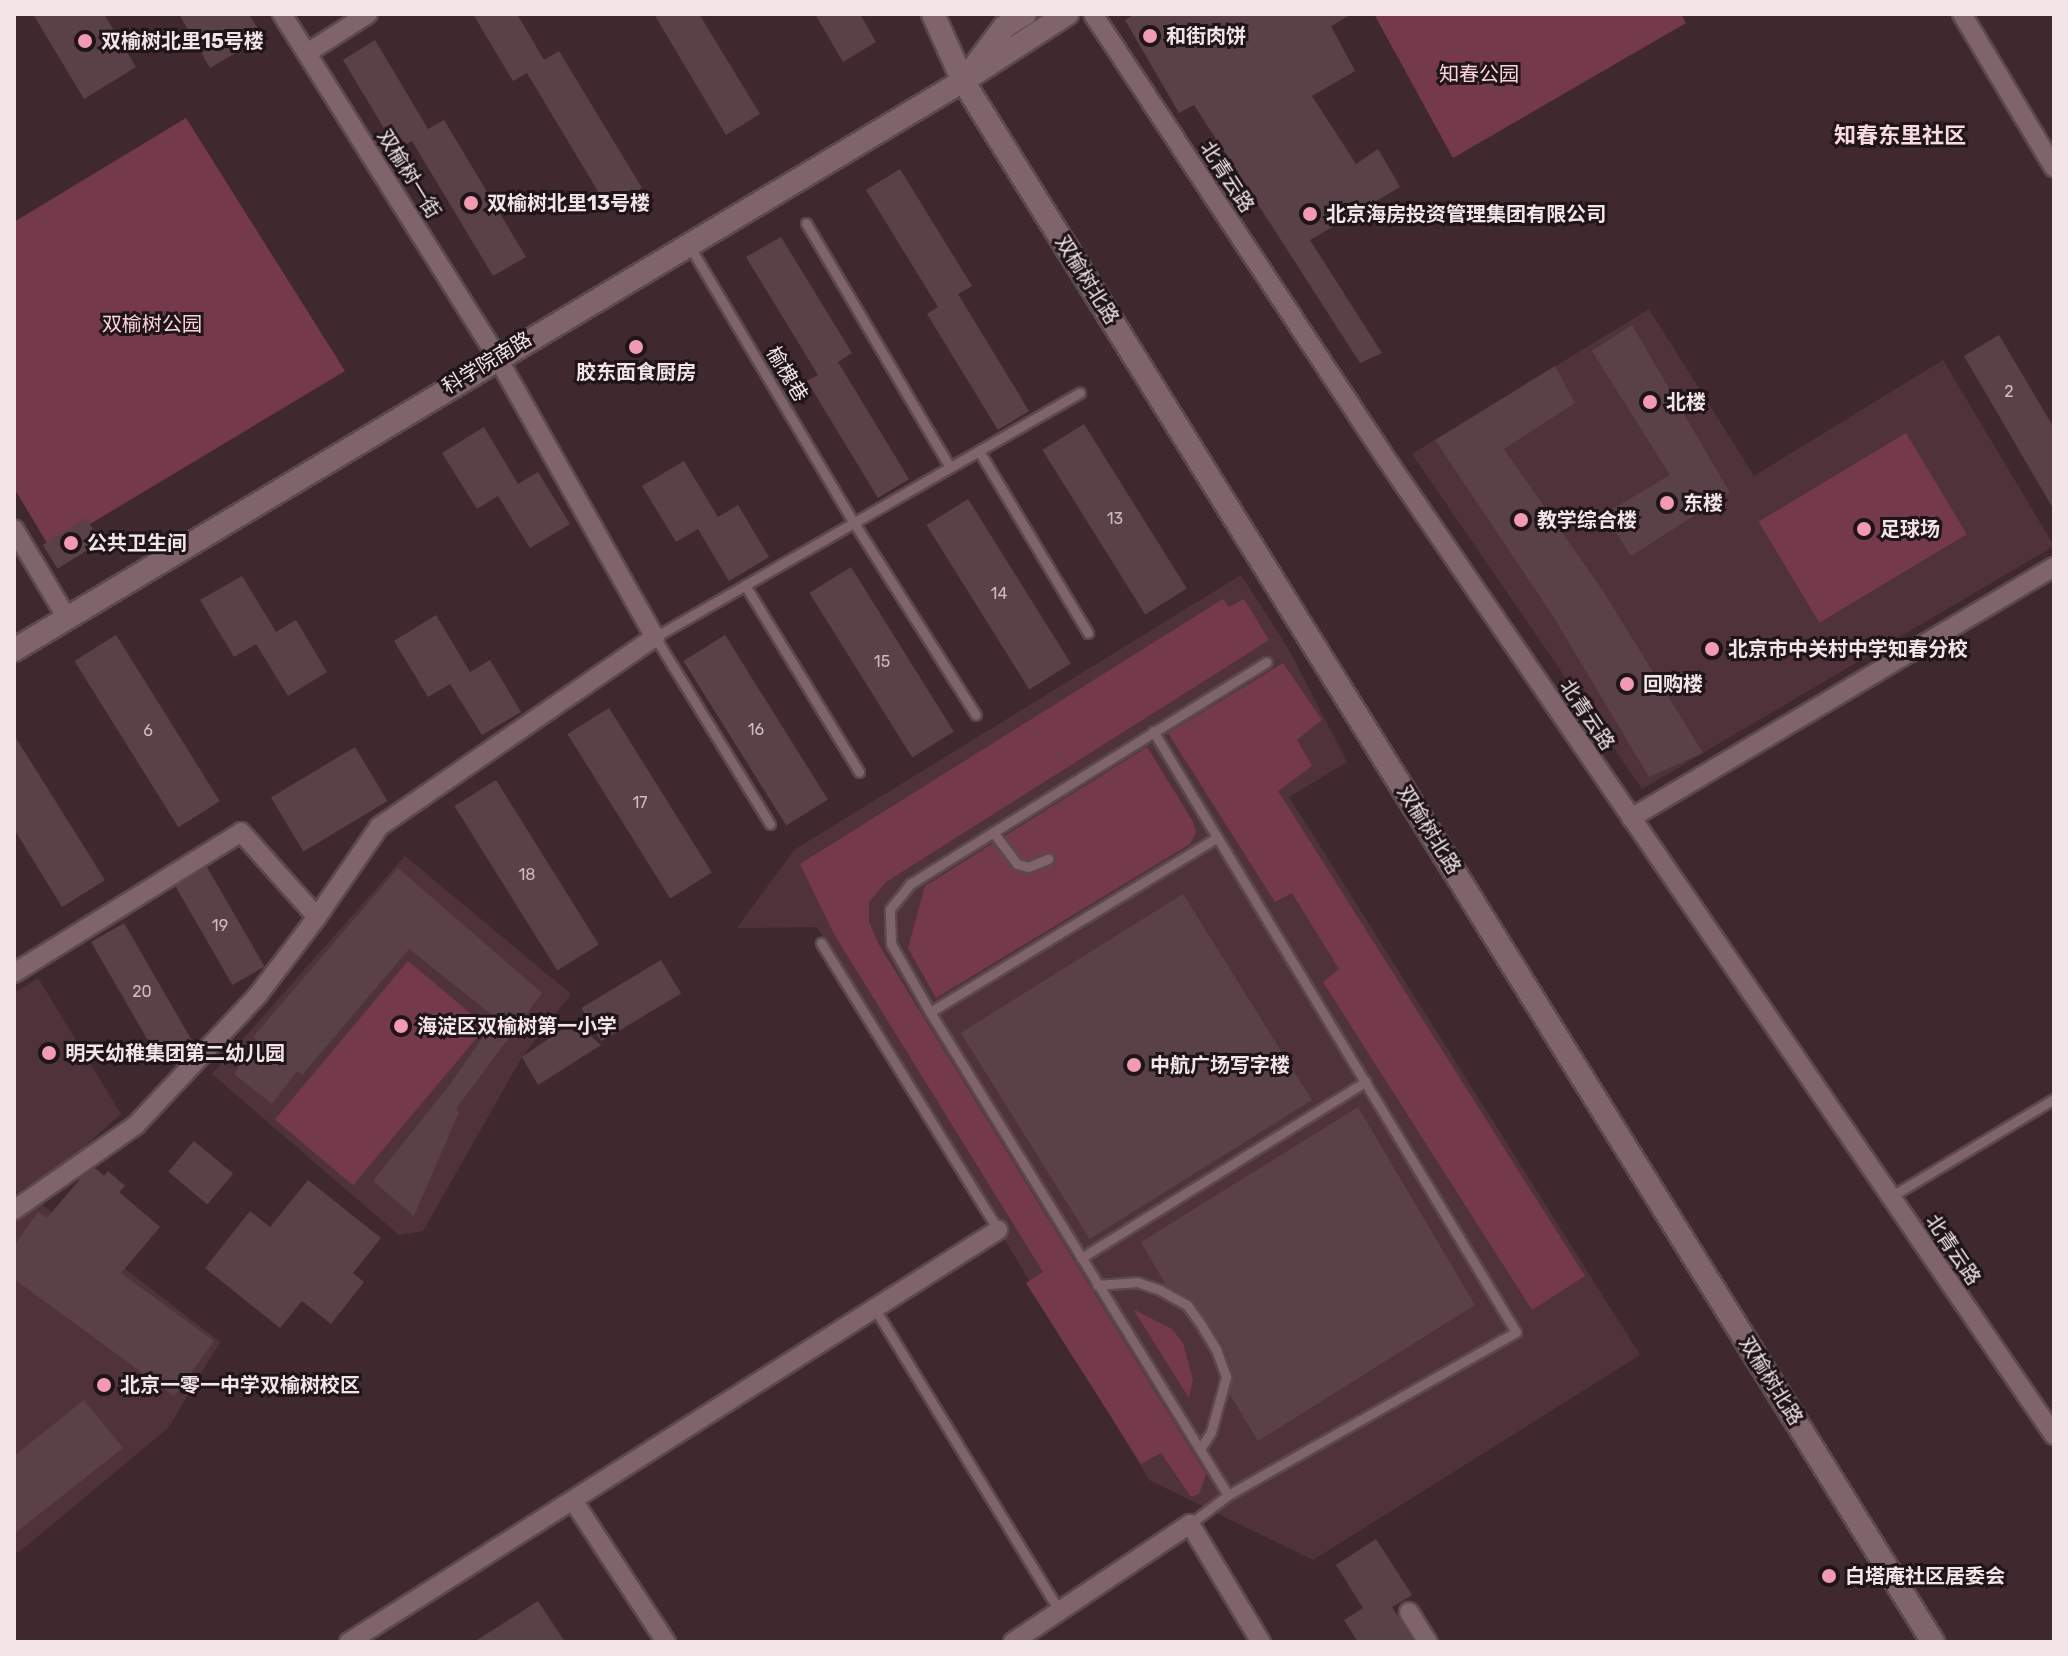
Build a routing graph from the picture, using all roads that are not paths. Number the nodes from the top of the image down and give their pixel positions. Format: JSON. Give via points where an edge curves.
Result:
{"nodes":[{"id":1,"x":282,"y":14,"type":"edge"},
{"id":2,"x":368,"y":14,"type":"edge"},
{"id":3,"x":933,"y":14,"type":"edge"},
{"id":4,"x":1025,"y":14,"type":"edge"},
{"id":5,"x":1067,"y":14,"type":"edge"},
{"id":6,"x":1093,"y":14,"type":"edge"},
{"id":7,"x":1962,"y":14,"type":"edge"},
{"id":8,"x":307,"y":53,"type":"junction"},
{"id":9,"x":963,"y":81,"type":"junction"},
{"id":10,"x":2054,"y":168,"type":"edge"},
{"id":11,"x":806,"y":223,"type":"dead end"},
{"id":12,"x":688,"y":244,"type":"junction"},
{"id":13,"x":497,"y":357,"type":"junction"},
{"id":14,"x":1080,"y":393,"type":"dead end"},
{"id":15,"x":979,"y":451,"type":"junction"},
{"id":16,"x":950,"y":467,"type":"junction"},
{"id":17,"x":854,"y":523,"type":"junction"},
{"id":18,"x":14,"y":529,"type":"edge"},
{"id":19,"x":2054,"y":567,"type":"edge"},
{"id":20,"x":745,"y":585,"type":"junction"},
{"id":21,"x":67,"y":618,"type":"junction"},
{"id":22,"x":1088,"y":633,"type":"dead end"},
{"id":23,"x":655,"y":637,"type":"junction"},
{"id":24,"x":14,"y":650,"type":"edge"},
{"id":25,"x":1266,"y":662,"type":"dead end"},
{"id":26,"x":976,"y":715,"type":"dead end"},
{"id":27,"x":1153,"y":731,"type":"junction"},
{"id":28,"x":859,"y":772,"type":"dead end"},
{"id":29,"x":1631,"y":818,"type":"junction"},
{"id":30,"x":770,"y":824,"type":"dead end"},
{"id":31,"x":993,"y":832,"type":"junction"},
{"id":32,"x":1216,"y":838,"type":"junction"},
{"id":33,"x":1048,"y":859,"type":"dead end"},
{"id":34,"x":317,"y":917,"type":"junction"},
{"id":35,"x":821,"y":943,"type":"dead end"},
{"id":36,"x":14,"y":973,"type":"edge"},
{"id":37,"x":930,"y":1012,"type":"junction"},
{"id":38,"x":1366,"y":1081,"type":"junction"},
{"id":39,"x":2054,"y":1099,"type":"edge"},
{"id":40,"x":1890,"y":1197,"type":"junction"},
{"id":41,"x":14,"y":1210,"type":"edge"},
{"id":42,"x":998,"y":1230,"type":"joint"},
{"id":43,"x":1081,"y":1258,"type":"junction"},
{"id":44,"x":1097,"y":1285,"type":"junction"},
{"id":45,"x":875,"y":1309,"type":"junction"},
{"id":46,"x":2054,"y":1435,"type":"edge"},
{"id":47,"x":1200,"y":1449,"type":"junction"},
{"id":48,"x":1228,"y":1495,"type":"junction"},
{"id":49,"x":574,"y":1502,"type":"junction"},
{"id":50,"x":1190,"y":1524,"type":"junction"},
{"id":51,"x":1059,"y":1611,"type":"junction"},
{"id":52,"x":1409,"y":1612,"type":"dead end"},
{"id":53,"x":349,"y":1642,"type":"edge"},
{"id":54,"x":666,"y":1642,"type":"edge"},
{"id":55,"x":1013,"y":1642,"type":"edge"},
{"id":56,"x":1261,"y":1642,"type":"edge"},
{"id":57,"x":1428,"y":1642,"type":"edge"},
{"id":58,"x":1933,"y":1642,"type":"edge"}],
"edges":[{"from":1,"to":8,"type":"street","name":"双榆树一街"},
{"from":2,"to":8,"type":"street"},
{"from":3,"to":9,"type":"street","name":"双榆树北路"},
{"from":4,"to":9,"type":"street","name":"科学院南路","via":[[1004,27]]},
{"from":5,"to":9,"type":"street","name":"科学院南路"},
{"from":6,"to":29,"type":"street","name":"北青云路"},
{"from":7,"to":10,"type":"street"},
{"from":8,"to":13,"type":"street","name":"双榆树一街"},
{"from":9,"to":12,"type":"street","name":"科学院南路"},
{"from":9,"to":58,"type":"street","name":"双榆树北路"},
{"from":11,"to":16,"type":"lane"},
{"from":12,"to":13,"type":"street","name":"科学院南路"},
{"from":12,"to":17,"type":"lane","name":"榆槐巷"},
{"from":13,"to":21,"type":"street","name":"科学院南路"},
{"from":13,"to":23,"type":"street","name":"双榆树一街"},
{"from":14,"to":15,"type":"lane"},
{"from":15,"to":16,"type":"lane"},
{"from":15,"to":22,"type":"lane"},
{"from":16,"to":17,"type":"lane"},
{"from":17,"to":20,"type":"lane"},
{"from":17,"to":26,"type":"lane","name":"榆槐巷"},
{"from":18,"to":21,"type":"street"},
{"from":19,"to":29,"type":"street"},
{"from":20,"to":23,"type":"lane"},
{"from":20,"to":28,"type":"lane"},
{"from":21,"to":24,"type":"street","name":"科学院南路"},
{"from":23,"to":30,"type":"lane"},
{"from":23,"to":34,"type":"street","via":[[379,827]]},
{"from":25,"to":27,"type":"lane"},
{"from":27,"to":31,"type":"lane"},
{"from":27,"to":32,"type":"lane"},
{"from":29,"to":40,"type":"street","name":"北青云路"},
{"from":31,"to":33,"type":"lane","via":[[1017,864],[1028,867]]},
{"from":31,"to":37,"type":"lane","via":[[910,884],[890,909],[891,944]]},
{"from":32,"to":37,"type":"lane"},
{"from":32,"to":38,"type":"lane"},
{"from":34,"to":36,"type":"street","via":[[241,832]]},
{"from":34,"to":41,"type":"street","via":[[258,995],[136,1125]]},
{"from":35,"to":42,"type":"lane"},
{"from":37,"to":43,"type":"lane"},
{"from":38,"to":43,"type":"lane"},
{"from":38,"to":48,"type":"lane","via":[[1516,1332]]},
{"from":39,"to":40,"type":"lane"},
{"from":40,"to":46,"type":"street","name":"北青云路"},
{"from":42,"to":45,"type":"street"},
{"from":43,"to":44,"type":"lane"},
{"from":44,"to":47,"type":"lane"},
{"from":44,"to":47,"type":"lane","via":[[1137,1282],[1160,1290],[1187,1305],[1202,1326],[1226,1377],[1211,1432]]},
{"from":45,"to":49,"type":"street"},
{"from":45,"to":51,"type":"lane"},
{"from":47,"to":48,"type":"lane"},
{"from":48,"to":50,"type":"lane"},
{"from":49,"to":53,"type":"street"},
{"from":49,"to":54,"type":"street"},
{"from":50,"to":51,"type":"street"},
{"from":50,"to":56,"type":"street"},
{"from":51,"to":55,"type":"street"},
{"from":52,"to":57,"type":"street"}]}
